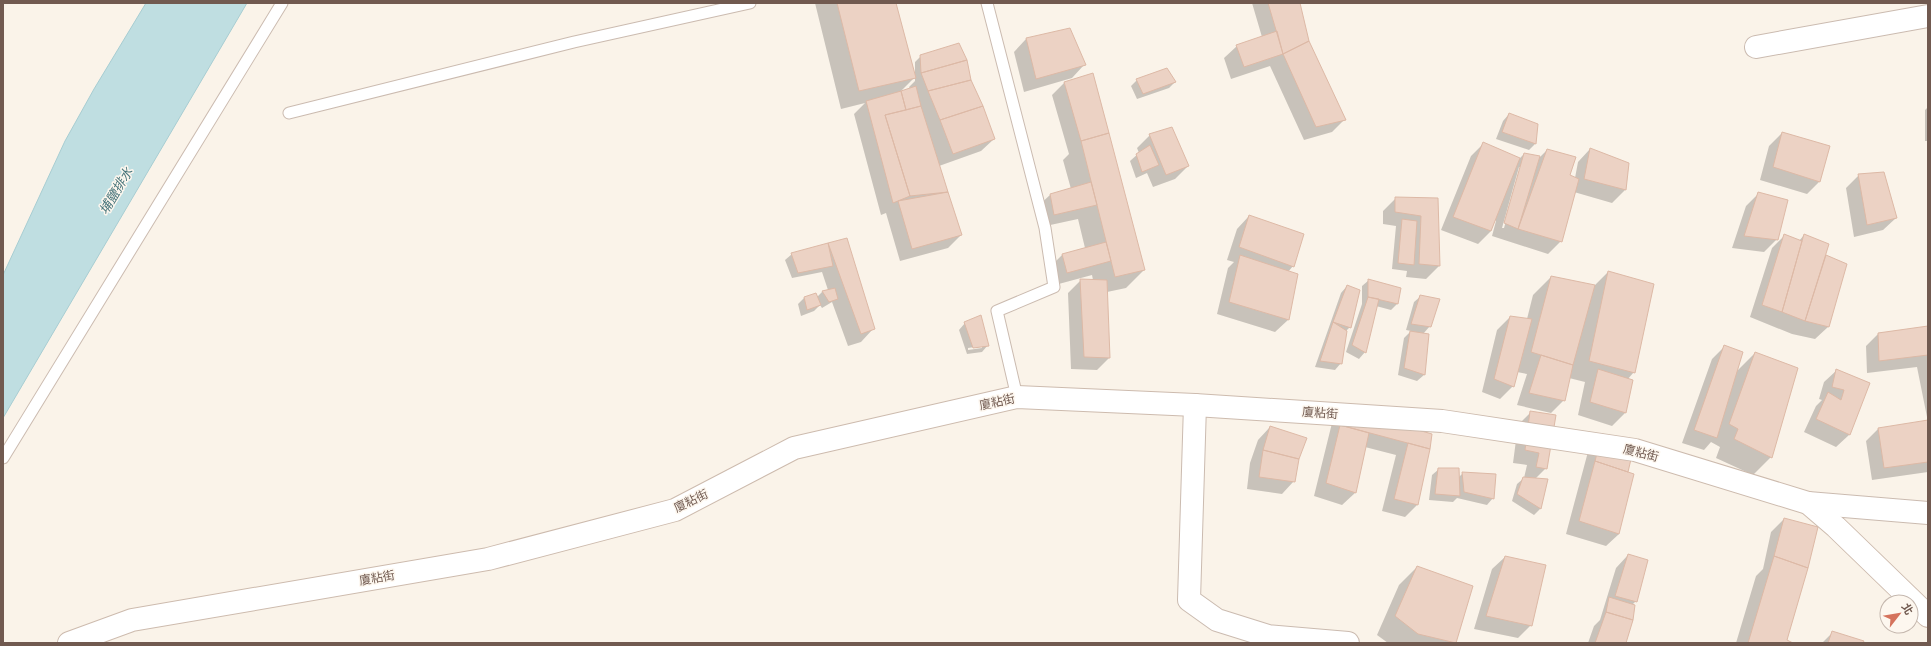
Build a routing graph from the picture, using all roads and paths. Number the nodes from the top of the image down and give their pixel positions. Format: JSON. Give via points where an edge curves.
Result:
{"nodes":[{"id":1,"x":282,"y":3,"type":"edge"},
{"id":2,"x":750,"y":3,"type":"edge"},
{"id":3,"x":987,"y":3,"type":"edge"},
{"id":4,"x":1928,"y":16,"type":"edge"},
{"id":5,"x":1756,"y":47,"type":"dead end"},
{"id":6,"x":289,"y":113,"type":"dead end"},
{"id":7,"x":1017,"y":397,"type":"junction"},
{"id":8,"x":1196,"y":405,"type":"junction"},
{"id":9,"x":3,"y":458,"type":"edge"},
{"id":10,"x":1808,"y":503,"type":"junction"},
{"id":11,"x":1928,"y":514,"type":"edge"},
{"id":12,"x":1928,"y":616,"type":"edge"},
{"id":13,"x":69,"y":643,"type":"edge"},
{"id":14,"x":1348,"y":643,"type":"edge"}],
"edges":[{"from":1,"to":9,"type":"lane"},
{"from":2,"to":6,"type":"lane","via":[[574,42]]},
{"from":3,"to":7,"type":"lane","via":[[1045,228],[1054,287],[997,311]]},
{"from":4,"to":5,"type":"street"},
{"from":7,"to":8,"type":"street","name":"廈粘街"},
{"from":7,"to":13,"type":"street","name":"廈粘街","via":[[794,448],[675,510],[488,559],[132,620]]},
{"from":8,"to":10,"type":"street","name":"廈粘街","via":[[1442,422],[1635,450]]},
{"from":8,"to":14,"type":"street","via":[[1189,600],[1217,620],[1268,636]]},
{"from":10,"to":11,"type":"street"},
{"from":10,"to":12,"type":"street","name":"廈粘街"}]}
